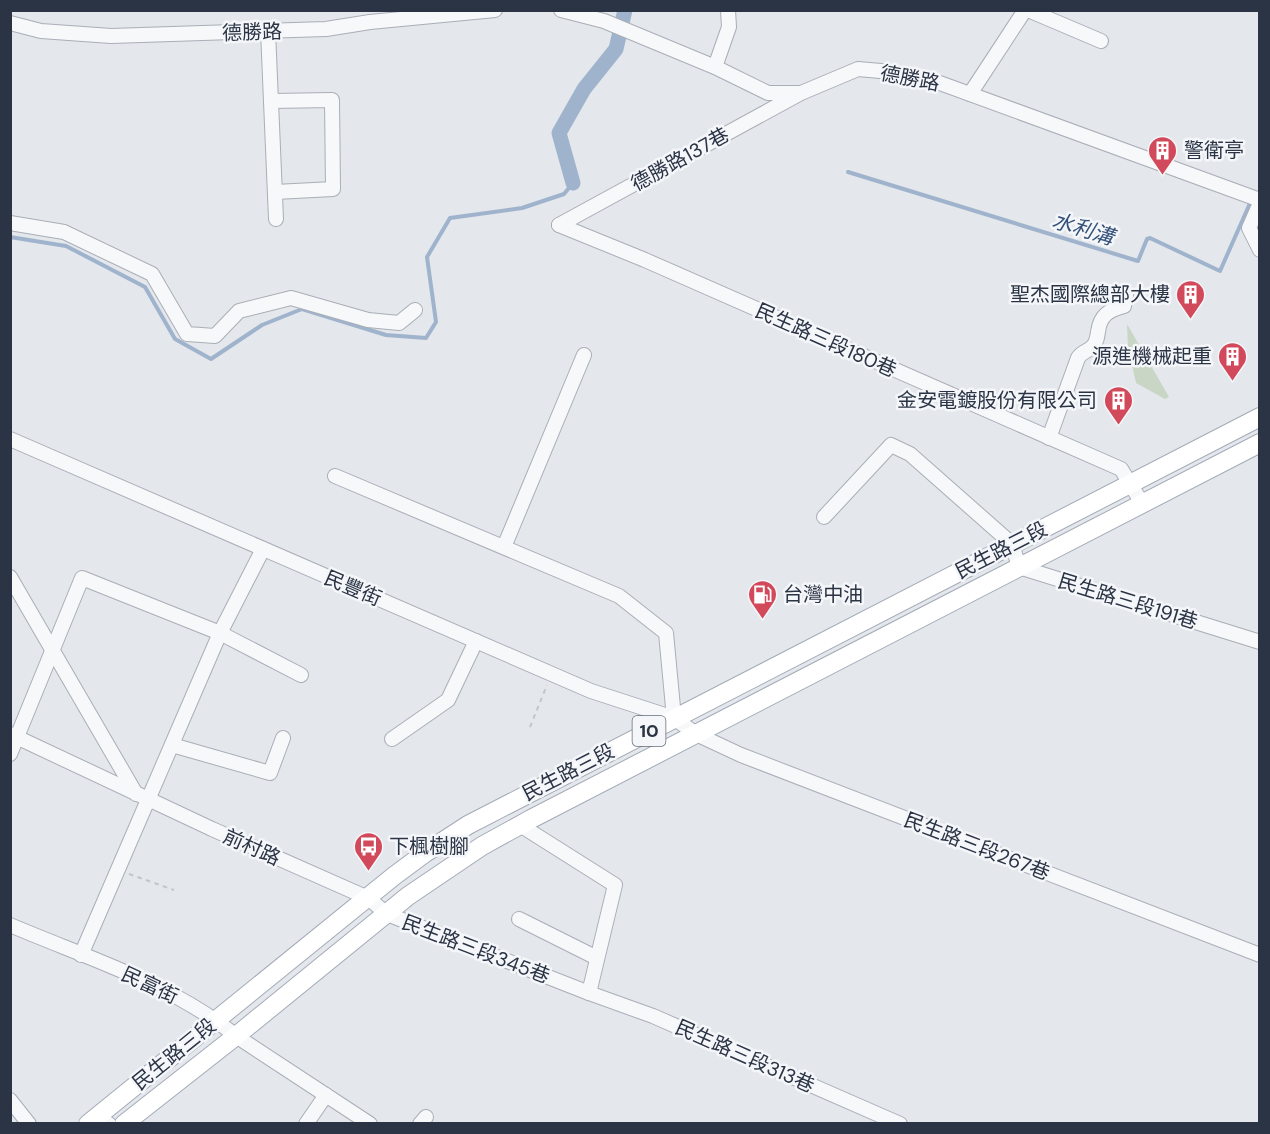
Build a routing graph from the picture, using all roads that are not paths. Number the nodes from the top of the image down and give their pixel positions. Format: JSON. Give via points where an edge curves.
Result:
{"nodes":[{"id":1,"x":495,"y":10,"type":"edge"},
{"id":2,"x":561,"y":10,"type":"edge"},
{"id":3,"x":728,"y":10,"type":"edge"},
{"id":4,"x":1026,"y":10,"type":"edge"},
{"id":5,"x":371,"y":16,"type":"edge"},
{"id":6,"x":10,"y":23,"type":"edge"},
{"id":7,"x":268,"y":31,"type":"junction"},
{"id":8,"x":1101,"y":41,"type":"dead end"},
{"id":9,"x":714,"y":67,"type":"junction"},
{"id":10,"x":801,"y":93,"type":"junction"},
{"id":11,"x":970,"y":94,"type":"junction"},
{"id":12,"x":271,"y":101,"type":"junction"},
{"id":13,"x":275,"y":192,"type":"junction"},
{"id":14,"x":1260,"y":201,"type":"edge"},
{"id":15,"x":276,"y":219,"type":"dead end"},
{"id":16,"x":10,"y":223,"type":"edge"},
{"id":17,"x":559,"y":225,"type":"joint"},
{"id":18,"x":1260,"y":250,"type":"edge"},
{"id":19,"x":1126,"y":295,"type":"dead end"},
{"id":20,"x":415,"y":310,"type":"dead end"},
{"id":21,"x":584,"y":355,"type":"dead end"},
{"id":22,"x":1260,"y":417,"type":"edge"},
{"id":23,"x":1049,"y":438,"type":"junction"},
{"id":24,"x":10,"y":440,"type":"edge"},
{"id":25,"x":1260,"y":443,"type":"edge"},
{"id":26,"x":335,"y":476,"type":"dead end"},
{"id":27,"x":1131,"y":483,"type":"junction"},
{"id":28,"x":1142,"y":503,"type":"junction"},
{"id":29,"x":824,"y":517,"type":"dead end"},
{"id":30,"x":1012,"y":544,"type":"junction"},
{"id":31,"x":504,"y":547,"type":"junction"},
{"id":32,"x":263,"y":549,"type":"junction"},
{"id":33,"x":1019,"y":567,"type":"junction"},
{"id":34,"x":10,"y":577,"type":"edge"},
{"id":35,"x":220,"y":633,"type":"junction"},
{"id":36,"x":476,"y":641,"type":"junction"},
{"id":37,"x":1260,"y":642,"type":"edge"},
{"id":38,"x":52,"y":650,"type":"junction"},
{"id":39,"x":301,"y":675,"type":"dead end"},
{"id":40,"x":674,"y":718,"type":"junction"},
{"id":41,"x":696,"y":734,"type":"junction"},
{"id":42,"x":14,"y":736,"type":"edge"},
{"id":43,"x":283,"y":738,"type":"dead end"},
{"id":44,"x":392,"y":739,"type":"dead end"},
{"id":45,"x":172,"y":745,"type":"junction"},
{"id":46,"x":10,"y":754,"type":"edge"},
{"id":47,"x":142,"y":796,"type":"junction"},
{"id":48,"x":520,"y":825,"type":"junction"},
{"id":49,"x":368,"y":898,"type":"junction"},
{"id":50,"x":387,"y":914,"type":"junction"},
{"id":51,"x":519,"y":920,"type":"dead end"},
{"id":52,"x":10,"y":925,"type":"edge"},
{"id":53,"x":81,"y":955,"type":"junction"},
{"id":54,"x":1260,"y":955,"type":"edge"},
{"id":55,"x":597,"y":958,"type":"junction"},
{"id":56,"x":589,"y":993,"type":"junction"},
{"id":57,"x":217,"y":1020,"type":"junction"},
{"id":58,"x":236,"y":1036,"type":"junction"},
{"id":59,"x":326,"y":1095,"type":"junction"},
{"id":60,"x":10,"y":1100,"type":"edge"},
{"id":61,"x":97,"y":1122,"type":"edge"},
{"id":62,"x":29,"y":1124,"type":"edge"},
{"id":63,"x":124,"y":1124,"type":"edge"},
{"id":64,"x":306,"y":1124,"type":"edge"},
{"id":65,"x":370,"y":1124,"type":"edge"},
{"id":66,"x":900,"y":1124,"type":"edge"}],
"edges":[{"from":1,"to":5,"type":"street","name":"德勝路"},
{"from":2,"to":9,"type":"street","name":"德勝路","via":[[604,21]]},
{"from":3,"to":9,"type":"street","via":[[729,27]]},
{"from":4,"to":8,"type":"street"},
{"from":4,"to":11,"type":"street"},
{"from":5,"to":7,"type":"street","name":"德勝路","via":[[326,29]]},
{"from":6,"to":7,"type":"street","name":"德勝路","via":[[41,31],[111,36]]},
{"from":7,"to":12,"type":"street"},
{"from":9,"to":10,"type":"street","name":"德勝路","via":[[768,93]]},
{"from":10,"to":11,"type":"street","name":"德勝路","via":[[858,69],[937,81]]},
{"from":10,"to":17,"type":"street","name":"德勝路137巷"},
{"from":11,"to":14,"type":"street","name":"德勝路"},
{"from":12,"to":13,"type":"street"},
{"from":12,"to":13,"type":"street","via":[[332,100],[333,189]]},
{"from":13,"to":15,"type":"street"},
{"from":14,"to":18,"type":"street","via":[[1249,228]]},
{"from":16,"to":20,"type":"street","via":[[64,232],[152,274],[187,334],[215,336],[239,311],[291,298],[368,320],[399,323]]},
{"from":17,"to":23,"type":"street","name":"民生路三段180巷"},
{"from":19,"to":23,"type":"street","via":[[1124,306],[1105,314],[1094,345],[1080,353]]},
{"from":21,"to":31,"type":"street"},
{"from":22,"to":27,"type":"main road","name":"民生路三段","number":"10"},
{"from":23,"to":27,"type":"street","name":"民生路三段180巷","via":[[1121,469]]},
{"from":24,"to":32,"type":"street","name":"民豐街"},
{"from":25,"to":28,"type":"main road","name":"民生路三段","number":"10"},
{"from":26,"to":31,"type":"street"},
{"from":27,"to":28,"type":"street","name":"民生路三段180巷"},
{"from":27,"to":30,"type":"main road","name":"民生路三段","number":"10"},
{"from":28,"to":33,"type":"main road","name":"民生路三段","number":"10"},
{"from":29,"to":30,"type":"street","via":[[891,445],[910,454]]},
{"from":30,"to":33,"type":"street"},
{"from":30,"to":40,"type":"main road","name":"民生路三段","number":"10"},
{"from":31,"to":40,"type":"street","via":[[619,596],[666,633]]},
{"from":32,"to":35,"type":"street"},
{"from":32,"to":36,"type":"street","name":"民豐街"},
{"from":33,"to":37,"type":"street","name":"民生路三段191巷"},
{"from":33,"to":41,"type":"main road","name":"民生路三段","number":"10"},
{"from":34,"to":38,"type":"street"},
{"from":35,"to":38,"type":"street","via":[[82,578]]},
{"from":35,"to":39,"type":"street"},
{"from":35,"to":45,"type":"street"},
{"from":36,"to":40,"type":"street","name":"民豐街","via":[[591,691]]},
{"from":36,"to":44,"type":"street","via":[[448,700]]},
{"from":38,"to":42,"type":"street"},
{"from":38,"to":47,"type":"street"},
{"from":40,"to":41,"type":"street","name":"民豐街"},
{"from":40,"to":49,"type":"main road","name":"民生路三段","number":"10","via":[[468,825]]},
{"from":41,"to":48,"type":"main road","name":"民生路三段","number":"10"},
{"from":41,"to":54,"type":"street","name":"民生路三段267巷","via":[[741,755]]},
{"from":42,"to":46,"type":"street"},
{"from":42,"to":47,"type":"street","name":"前村路"},
{"from":43,"to":45,"type":"street","via":[[270,773]]},
{"from":45,"to":47,"type":"street"},
{"from":47,"to":49,"type":"street","name":"前村路"},
{"from":47,"to":53,"type":"street","via":[[118,870]]},
{"from":48,"to":50,"type":"main road","name":"民生路三段","number":"10","via":[[438,874]]},
{"from":48,"to":55,"type":"street","via":[[615,885]]},
{"from":49,"to":50,"type":"street","name":"民生路三段345巷"},
{"from":49,"to":57,"type":"main road","name":"民生路三段","number":"10"},
{"from":50,"to":56,"type":"street","name":"民生路三段345巷"},
{"from":50,"to":58,"type":"main road","name":"民生路三段","number":"10"},
{"from":51,"to":55,"type":"street"},
{"from":52,"to":53,"type":"street","name":"民富街"},
{"from":53,"to":57,"type":"street","name":"民富街","via":[[162,988]]},
{"from":55,"to":56,"type":"street"},
{"from":56,"to":66,"type":"street","name":"民生路三段313巷","via":[[653,1016]]},
{"from":57,"to":58,"type":"street","name":"民富街"},
{"from":57,"to":61,"type":"main road","name":"民生路三段","number":"10"},
{"from":58,"to":59,"type":"street","name":"民富街"},
{"from":58,"to":63,"type":"main road","name":"民生路三段","number":"10"},
{"from":59,"to":64,"type":"street"},
{"from":59,"to":65,"type":"street","name":"民富街"},
{"from":60,"to":62,"type":"street"}]}
